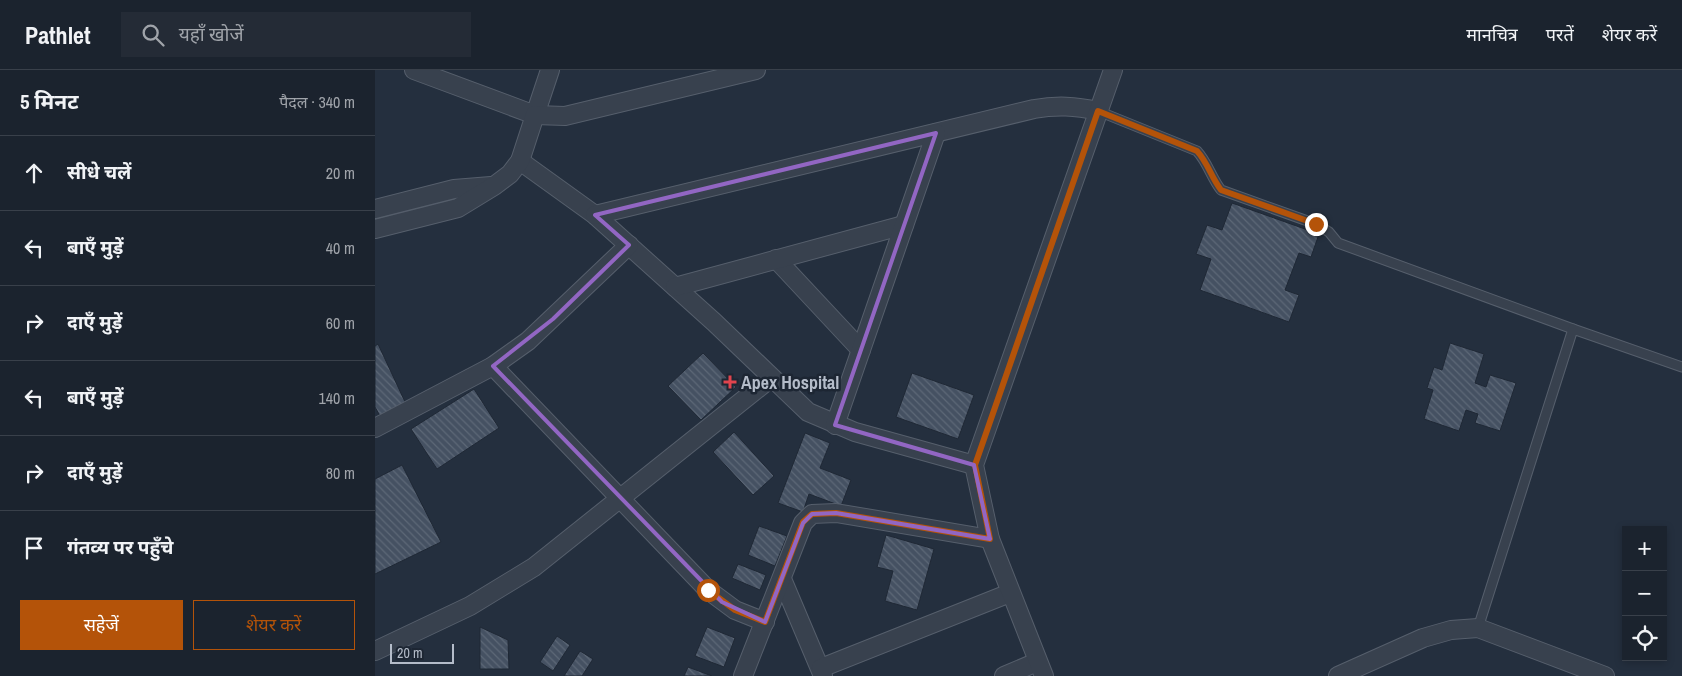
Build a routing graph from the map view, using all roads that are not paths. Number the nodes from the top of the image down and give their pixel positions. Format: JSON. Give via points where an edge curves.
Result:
{"nodes":[{"id":1,"x":414,"y":70,"type":"edge"},
{"id":2,"x":550,"y":70,"type":"edge"},
{"id":3,"x":756,"y":70,"type":"edge"},
{"id":4,"x":1113,"y":70,"type":"edge"},
{"id":5,"x":1098,"y":111,"type":"junction"},
{"id":6,"x":535,"y":115,"type":"junction"},
{"id":7,"x":936,"y":133,"type":"junction"},
{"id":8,"x":520,"y":161,"type":"junction"},
{"id":9,"x":494,"y":186,"type":"junction"},
{"id":10,"x":375,"y":209,"type":"edge"},
{"id":11,"x":595,"y":215,"type":"junction"},
{"id":12,"x":904,"y":225,"type":"junction"},
{"id":13,"x":375,"y":229,"type":"edge"},
{"id":14,"x":629,"y":245,"type":"junction"},
{"id":15,"x":776,"y":259,"type":"junction"},
{"id":16,"x":675,"y":287,"type":"junction"},
{"id":17,"x":1573,"y":329,"type":"junction"},
{"id":18,"x":861,"y":350,"type":"junction"},
{"id":19,"x":493,"y":366,"type":"junction"},
{"id":20,"x":1682,"y":367,"type":"edge"},
{"id":21,"x":771,"y":378,"type":"junction"},
{"id":22,"x":835,"y":425,"type":"junction"},
{"id":23,"x":375,"y":428,"type":"edge"},
{"id":24,"x":975,"y":465,"type":"junction"},
{"id":25,"x":621,"y":498,"type":"junction"},
{"id":26,"x":990,"y":539,"type":"junction"},
{"id":27,"x":782,"y":579,"type":"junction"},
{"id":28,"x":1011,"y":593,"type":"junction"},
{"id":29,"x":765,"y":622,"type":"junction"},
{"id":30,"x":1478,"y":628,"type":"junction"},
{"id":31,"x":375,"y":651,"type":"edge"},
{"id":32,"x":1040,"y":669,"type":"edge"},
{"id":33,"x":822,"y":672,"type":"edge"},
{"id":34,"x":745,"y":675,"type":"edge"},
{"id":35,"x":1003,"y":676,"type":"edge"},
{"id":36,"x":1338,"y":676,"type":"edge"},
{"id":37,"x":1605,"y":676,"type":"edge"}],
"edges":[{"from":1,"to":6,"type":"street"},
{"from":2,"to":6,"type":"street"},
{"from":3,"to":6,"type":"street","via":[[565,116]]},
{"from":4,"to":5,"type":"street"},
{"from":5,"to":7,"type":"street","via":[[1056,105]]},
{"from":5,"to":17,"type":"lane","via":[[1197,151],[1221,190],[1316,224],[1338,243]]},
{"from":5,"to":24,"type":"street"},
{"from":6,"to":8,"type":"street"},
{"from":7,"to":11,"type":"street"},
{"from":7,"to":12,"type":"street"},
{"from":8,"to":9,"type":"street"},
{"from":8,"to":11,"type":"street"},
{"from":9,"to":10,"type":"street","via":[[454,189]]},
{"from":9,"to":13,"type":"street","via":[[458,208]]},
{"from":11,"to":14,"type":"street"},
{"from":12,"to":15,"type":"street"},
{"from":12,"to":18,"type":"street"},
{"from":14,"to":16,"type":"street"},
{"from":14,"to":19,"type":"street","via":[[553,319]]},
{"from":15,"to":16,"type":"street"},
{"from":15,"to":18,"type":"street"},
{"from":16,"to":21,"type":"street"},
{"from":17,"to":20,"type":"lane"},
{"from":17,"to":30,"type":"lane"},
{"from":18,"to":22,"type":"street"},
{"from":19,"to":23,"type":"street"},
{"from":19,"to":25,"type":"street"},
{"from":21,"to":22,"type":"street","via":[[808,412]]},
{"from":21,"to":25,"type":"street"},
{"from":22,"to":24,"type":"street"},
{"from":24,"to":26,"type":"street"},
{"from":25,"to":29,"type":"street","via":[[715,596],[735,610]]},
{"from":25,"to":31,"type":"street","via":[[505,587]]},
{"from":26,"to":27,"type":"street","via":[[836,513],[812,514],[803,522]]},
{"from":26,"to":28,"type":"street"},
{"from":27,"to":29,"type":"street"},
{"from":27,"to":33,"type":"street"},
{"from":28,"to":32,"type":"street"},
{"from":28,"to":33,"type":"street"},
{"from":29,"to":34,"type":"street"},
{"from":30,"to":36,"type":"street","via":[[1451,630],[1423,638]]},
{"from":30,"to":37,"type":"street"},
{"from":32,"to":35,"type":"street"}]}
